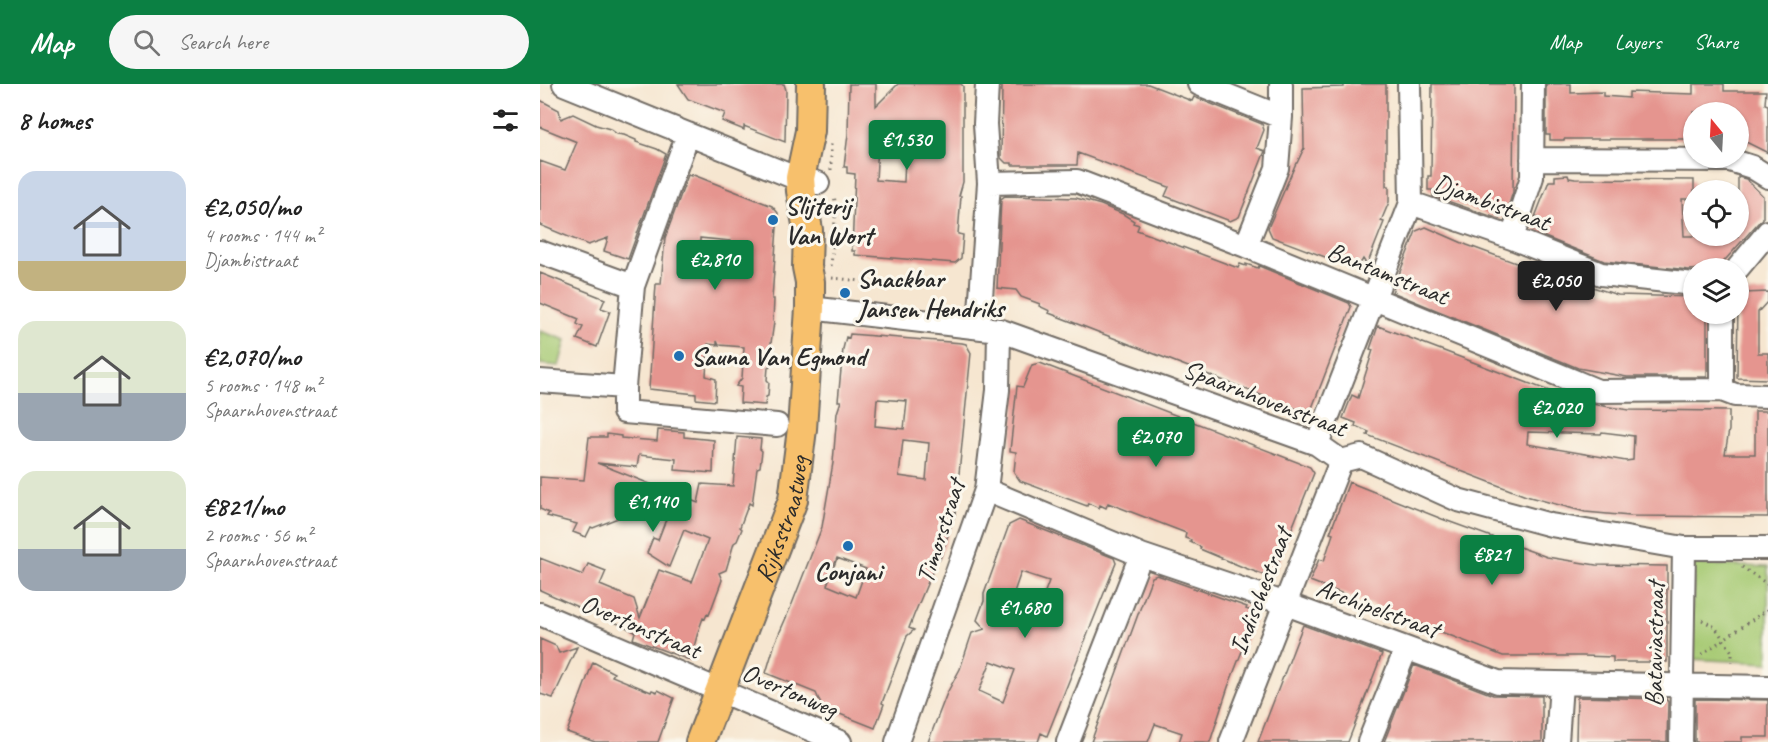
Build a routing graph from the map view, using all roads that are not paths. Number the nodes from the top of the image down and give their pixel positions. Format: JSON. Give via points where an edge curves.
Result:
{"nodes":[{"id":1,"x":564,"y":84,"type":"edge"},
{"id":2,"x":811,"y":84,"type":"edge"},
{"id":3,"x":820,"y":84,"type":"edge"},
{"id":4,"x":987,"y":84,"type":"edge"},
{"id":5,"x":1199,"y":84,"type":"edge"},
{"id":6,"x":1281,"y":84,"type":"edge"},
{"id":7,"x":1409,"y":84,"type":"edge"},
{"id":8,"x":1533,"y":84,"type":"edge"},
{"id":9,"x":1281,"y":117,"type":"junction"},
{"id":10,"x":688,"y":134,"type":"junction"},
{"id":11,"x":1532,"y":159,"type":"junction"},
{"id":12,"x":1768,"y":177,"type":"edge"},
{"id":13,"x":809,"y":181,"type":"junction"},
{"id":14,"x":989,"y":183,"type":"junction"},
{"id":15,"x":1411,"y":203,"type":"junction"},
{"id":16,"x":1768,"y":232,"type":"edge"},
{"id":17,"x":1512,"y":238,"type":"junction"},
{"id":18,"x":1246,"y":246,"type":"junction"},
{"id":19,"x":540,"y":252,"type":"edge"},
{"id":20,"x":1746,"y":258,"type":"edge"},
{"id":21,"x":1683,"y":283,"type":"edge"},
{"id":22,"x":633,"y":286,"type":"junction"},
{"id":23,"x":817,"y":289,"type":"junction"},
{"id":24,"x":1373,"y":297,"type":"junction"},
{"id":25,"x":1722,"y":324,"type":"edge"},
{"id":26,"x":989,"y":328,"type":"junction"},
{"id":27,"x":540,"y":381,"type":"edge"},
{"id":28,"x":624,"y":387,"type":"junction"},
{"id":29,"x":1722,"y":390,"type":"junction"},
{"id":30,"x":1768,"y":396,"type":"edge"},
{"id":31,"x":777,"y":425,"type":"dead end"},
{"id":32,"x":1317,"y":444,"type":"junction"},
{"id":33,"x":1341,"y":461,"type":"junction"},
{"id":34,"x":986,"y":490,"type":"junction"},
{"id":35,"x":1684,"y":548,"type":"junction"},
{"id":36,"x":1768,"y":548,"type":"edge"},
{"id":37,"x":1141,"y":555,"type":"junction"},
{"id":38,"x":1286,"y":604,"type":"junction"},
{"id":39,"x":540,"y":614,"type":"edge"},
{"id":40,"x":1406,"y":649,"type":"junction"},
{"id":41,"x":1681,"y":677,"type":"junction"},
{"id":42,"x":1561,"y":684,"type":"junction"},
{"id":43,"x":1768,"y":687,"type":"edge"},
{"id":44,"x":718,"y":691,"type":"junction"},
{"id":45,"x":700,"y":742,"type":"edge"},
{"id":46,"x":840,"y":742,"type":"edge"},
{"id":47,"x":897,"y":742,"type":"edge"},
{"id":48,"x":1068,"y":742,"type":"edge"},
{"id":49,"x":1232,"y":742,"type":"edge"},
{"id":50,"x":1369,"y":742,"type":"edge"},
{"id":51,"x":1557,"y":742,"type":"edge"},
{"id":52,"x":1681,"y":742,"type":"edge"}],
"edges":[{"from":1,"to":10,"type":"street"},
{"from":2,"to":13,"type":"main road","name":"Rijksstraatweg"},
{"from":3,"to":13,"type":"main road","name":"Rijksstraatweg"},
{"from":4,"to":14,"type":"street","name":"Timorstraat"},
{"from":5,"to":9,"type":"street"},
{"from":6,"to":9,"type":"street"},
{"from":7,"to":15,"type":"street"},
{"from":8,"to":11,"type":"street"},
{"from":9,"to":18,"type":"street","via":[[1277,168]]},
{"from":10,"to":13,"type":"street"},
{"from":10,"to":22,"type":"street"},
{"from":11,"to":12,"type":"street","via":[[1730,160]]},
{"from":11,"to":17,"type":"street","via":[[1532,177]]},
{"from":13,"to":23,"type":"main road","name":"Rijksstraatweg","via":[[801,191],[808,230],[807,267]]},
{"from":14,"to":18,"type":"street","name":"Bantamstraat","via":[[1077,181]]},
{"from":14,"to":26,"type":"street","name":"Timorstraat"},
{"from":15,"to":17,"type":"street","name":"Djambistraat"},
{"from":15,"to":24,"type":"street"},
{"from":16,"to":20,"type":"street"},
{"from":17,"to":21,"type":"street","name":"Djambistraat","via":[[1601,274]]},
{"from":18,"to":24,"type":"street","name":"Bantamstraat"},
{"from":19,"to":22,"type":"street"},
{"from":22,"to":28,"type":"street"},
{"from":23,"to":26,"type":"street","name":"Spaarnhovenstraat"},
{"from":23,"to":44,"type":"main road","name":"Rijksstraatweg","via":[[793,500]]},
{"from":24,"to":29,"type":"street","name":"Bantamstraat","via":[[1598,391]]},
{"from":24,"to":32,"type":"street"},
{"from":25,"to":29,"type":"street"},
{"from":26,"to":32,"type":"street","name":"Spaarnhovenstraat"},
{"from":26,"to":34,"type":"street","name":"Timorstraat","via":[[998,390]]},
{"from":27,"to":28,"type":"street"},
{"from":28,"to":31,"type":"street","via":[[624,412]]},
{"from":29,"to":30,"type":"street","name":"Bantamstraat","via":[[1736,395]]},
{"from":32,"to":33,"type":"street","name":"Spaarnhovenstraat"},
{"from":33,"to":35,"type":"street","name":"Spaarnhovenstraat","via":[[1361,456],[1458,500],[1551,525]]},
{"from":33,"to":38,"type":"street","name":"Indischestraat"},
{"from":34,"to":37,"type":"street","name":"Archipelstraat"},
{"from":34,"to":47,"type":"street","name":"Timorstraat"},
{"from":35,"to":36,"type":"street","name":"Spaarnhovenstraat"},
{"from":35,"to":41,"type":"street","name":"Bataviastraat"},
{"from":37,"to":38,"type":"street","name":"Archipelstraat"},
{"from":37,"to":48,"type":"street"},
{"from":38,"to":40,"type":"street","name":"Archipelstraat"},
{"from":38,"to":49,"type":"street","name":"Indischestraat"},
{"from":39,"to":44,"type":"street","name":"Overtonstraat"},
{"from":40,"to":42,"type":"street","name":"Archipelstraat","via":[[1498,682]]},
{"from":40,"to":50,"type":"street"},
{"from":41,"to":42,"type":"street","name":"Archipelstraat"},
{"from":41,"to":43,"type":"street","name":"Archipelstraat","via":[[1731,686]]},
{"from":41,"to":52,"type":"street","name":"Bataviastraat"},
{"from":42,"to":51,"type":"street"},
{"from":44,"to":45,"type":"main road","name":"Rijksstraatweg"},
{"from":44,"to":46,"type":"street","name":"Overtonweg"}]}
